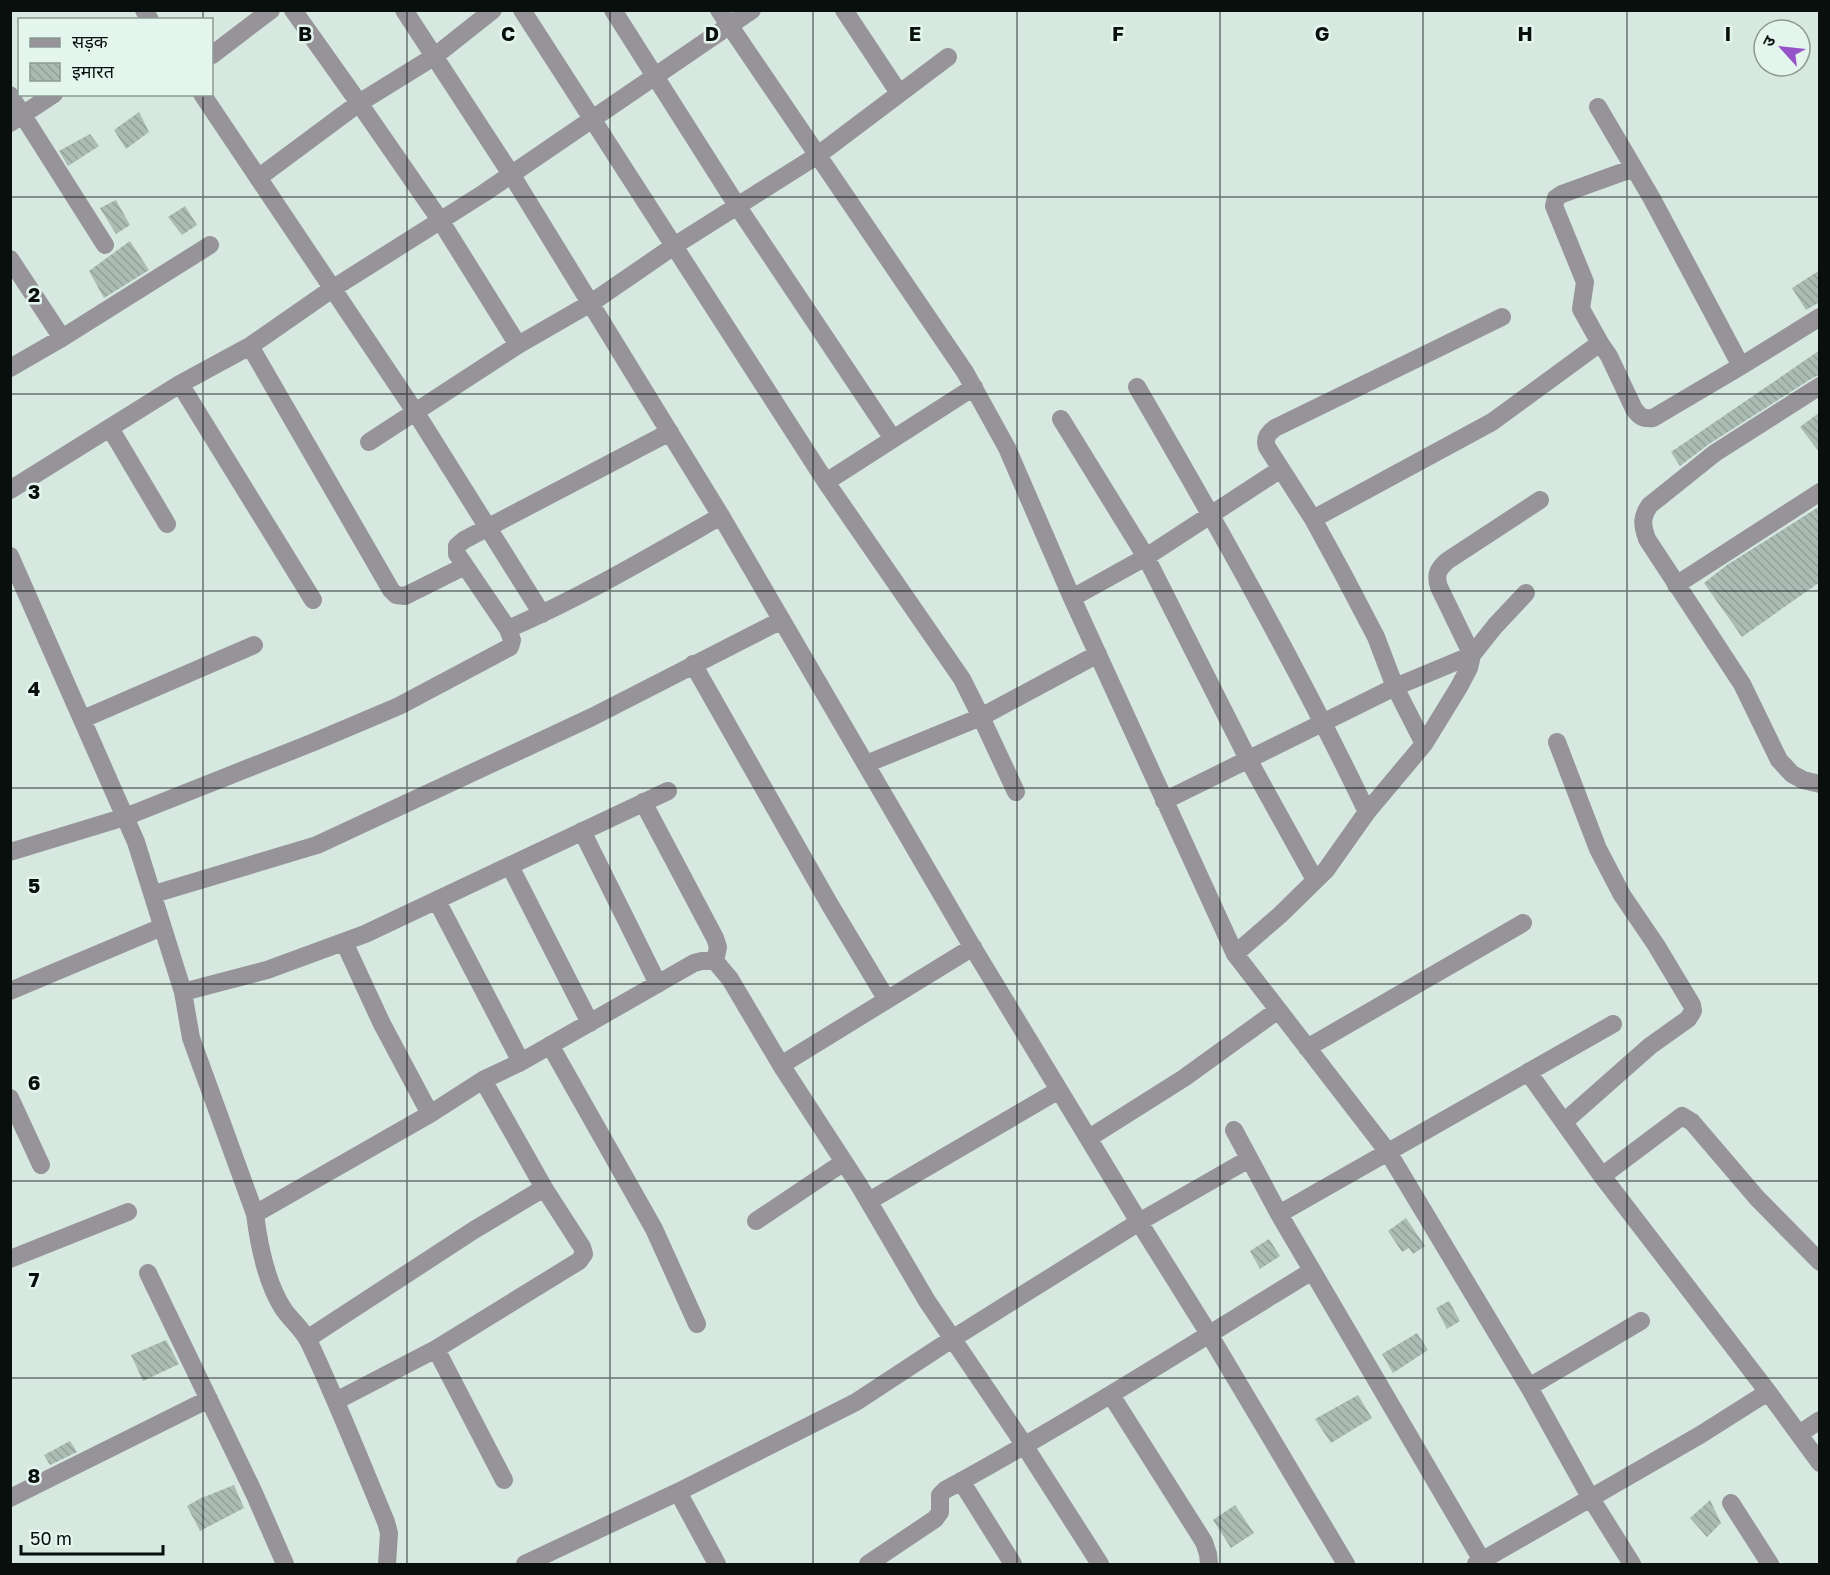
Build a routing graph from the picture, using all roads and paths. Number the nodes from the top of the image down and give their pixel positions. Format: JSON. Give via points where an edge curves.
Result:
{"nodes":[{"id":1,"x":271,"y":10,"type":"edge"},
{"id":2,"x":292,"y":10,"type":"edge"},
{"id":3,"x":404,"y":10,"type":"edge"},
{"id":4,"x":492,"y":10,"type":"edge"},
{"id":5,"x":522,"y":10,"type":"edge"},
{"id":6,"x":613,"y":10,"type":"edge"},
{"id":7,"x":752,"y":10,"type":"edge"},
{"id":8,"x":844,"y":10,"type":"edge"},
{"id":9,"x":724,"y":18,"type":"edge"},
{"id":10,"x":213,"y":54,"type":"edge"},
{"id":11,"x":435,"y":56,"type":"junction"},
{"id":12,"x":948,"y":57,"type":"dead end"},
{"id":13,"x":654,"y":76,"type":"junction"},
{"id":14,"x":899,"y":93,"type":"junction"},
{"id":15,"x":10,"y":95,"type":"edge"},
{"id":16,"x":51,"y":96,"type":"edge"},
{"id":17,"x":203,"y":96,"type":"edge"},
{"id":18,"x":359,"y":103,"type":"junction"},
{"id":19,"x":1598,"y":107,"type":"dead end"},
{"id":20,"x":17,"y":119,"type":"edge"},
{"id":21,"x":592,"y":119,"type":"junction"},
{"id":22,"x":818,"y":155,"type":"junction"},
{"id":23,"x":1634,"y":168,"type":"junction"},
{"id":24,"x":512,"y":174,"type":"junction"},
{"id":25,"x":258,"y":178,"type":"junction"},
{"id":26,"x":738,"y":207,"type":"junction"},
{"id":27,"x":440,"y":220,"type":"junction"},
{"id":28,"x":105,"y":245,"type":"dead end"},
{"id":29,"x":210,"y":245,"type":"dead end"},
{"id":30,"x":674,"y":246,"type":"junction"},
{"id":31,"x":10,"y":259,"type":"edge"},
{"id":32,"x":332,"y":289,"type":"junction"},
{"id":33,"x":591,"y":303,"type":"junction"},
{"id":34,"x":1820,"y":316,"type":"edge"},
{"id":35,"x":1502,"y":317,"type":"dead end"},
{"id":36,"x":62,"y":338,"type":"junction"},
{"id":37,"x":1600,"y":343,"type":"junction"},
{"id":38,"x":518,"y":345,"type":"junction"},
{"id":39,"x":250,"y":346,"type":"junction"},
{"id":40,"x":1741,"y":366,"type":"junction"},
{"id":41,"x":10,"y":368,"type":"edge"},
{"id":42,"x":180,"y":384,"type":"junction"},
{"id":43,"x":1820,"y":386,"type":"edge"},
{"id":44,"x":974,"y":387,"type":"junction"},
{"id":45,"x":1137,"y":387,"type":"dead end"},
{"id":46,"x":416,"y":413,"type":"junction"},
{"id":47,"x":1061,"y":418,"type":"dead end"},
{"id":48,"x":110,"y":429,"type":"junction"},
{"id":49,"x":670,"y":432,"type":"junction"},
{"id":50,"x":893,"y":439,"type":"junction"},
{"id":51,"x":369,"y":442,"type":"dead end"},
{"id":52,"x":1281,"y":469,"type":"junction"},
{"id":53,"x":826,"y":482,"type":"junction"},
{"id":54,"x":10,"y":490,"type":"edge"},
{"id":55,"x":1820,"y":492,"type":"edge"},
{"id":56,"x":1540,"y":500,"type":"dead end"},
{"id":57,"x":1212,"y":515,"type":"junction"},
{"id":58,"x":721,"y":516,"type":"junction"},
{"id":59,"x":1313,"y":519,"type":"junction"},
{"id":60,"x":167,"y":524,"type":"dead end"},
{"id":61,"x":488,"y":528,"type":"junction"},
{"id":62,"x":10,"y":556,"type":"edge"},
{"id":63,"x":1146,"y":558,"type":"junction"},
{"id":64,"x":465,"y":566,"type":"junction"},
{"id":65,"x":1676,"y":585,"type":"junction"},
{"id":66,"x":1526,"y":593,"type":"dead end"},
{"id":67,"x":1072,"y":598,"type":"junction"},
{"id":68,"x":313,"y":600,"type":"dead end"},
{"id":69,"x":542,"y":614,"type":"junction"},
{"id":70,"x":783,"y":620,"type":"junction"},
{"id":71,"x":508,"y":629,"type":"junction"},
{"id":72,"x":254,"y":645,"type":"dead end"},
{"id":73,"x":1098,"y":654,"type":"junction"},
{"id":74,"x":1472,"y":655,"type":"junction"},
{"id":75,"x":693,"y":664,"type":"junction"},
{"id":76,"x":1395,"y":687,"type":"junction"},
{"id":77,"x":981,"y":717,"type":"junction"},
{"id":78,"x":83,"y":719,"type":"junction"},
{"id":79,"x":1324,"y":723,"type":"junction"},
{"id":80,"x":1557,"y":742,"type":"dead end"},
{"id":81,"x":1424,"y":744,"type":"junction"},
{"id":82,"x":1248,"y":759,"type":"junction"},
{"id":83,"x":866,"y":764,"type":"junction"},
{"id":84,"x":1820,"y":784,"type":"edge"},
{"id":85,"x":668,"y":791,"type":"dead end"},
{"id":86,"x":1016,"y":792,"type":"dead end"},
{"id":87,"x":1164,"y":801,"type":"junction"},
{"id":88,"x":644,"y":802,"type":"junction"},
{"id":89,"x":1367,"y":812,"type":"junction"},
{"id":90,"x":125,"y":817,"type":"junction"},
{"id":91,"x":582,"y":831,"type":"junction"},
{"id":92,"x":10,"y":852,"type":"edge"},
{"id":93,"x":510,"y":866,"type":"junction"},
{"id":94,"x":1315,"y":880,"type":"junction"},
{"id":95,"x":154,"y":894,"type":"junction"},
{"id":96,"x":437,"y":901,"type":"junction"},
{"id":97,"x":1523,"y":923,"type":"dead end"},
{"id":98,"x":162,"y":927,"type":"junction"},
{"id":99,"x":344,"y":942,"type":"junction"},
{"id":100,"x":973,"y":947,"type":"junction"},
{"id":101,"x":1235,"y":954,"type":"junction"},
{"id":102,"x":714,"y":961,"type":"junction"},
{"id":103,"x":658,"y":984,"type":"junction"},
{"id":104,"x":10,"y":990,"type":"edge"},
{"id":105,"x":183,"y":992,"type":"junction"},
{"id":106,"x":887,"y":1000,"type":"junction"},
{"id":107,"x":1278,"y":1010,"type":"junction"},
{"id":108,"x":590,"y":1023,"type":"junction"},
{"id":109,"x":1613,"y":1024,"type":"dead end"},
{"id":110,"x":550,"y":1045,"type":"junction"},
{"id":111,"x":1307,"y":1048,"type":"junction"},
{"id":112,"x":521,"y":1062,"type":"junction"},
{"id":113,"x":781,"y":1065,"type":"junction"},
{"id":114,"x":1528,"y":1072,"type":"junction"},
{"id":115,"x":483,"y":1080,"type":"junction"},
{"id":116,"x":1059,"y":1090,"type":"junction"},
{"id":117,"x":10,"y":1098,"type":"edge"},
{"id":118,"x":430,"y":1114,"type":"junction"},
{"id":119,"x":1564,"y":1122,"type":"junction"},
{"id":120,"x":1234,"y":1130,"type":"dead end"},
{"id":121,"x":1089,"y":1138,"type":"junction"},
{"id":122,"x":1388,"y":1152,"type":"junction"},
{"id":123,"x":1250,"y":1159,"type":"junction"},
{"id":124,"x":844,"y":1162,"type":"junction"},
{"id":125,"x":41,"y":1165,"type":"dead end"},
{"id":126,"x":1602,"y":1176,"type":"junction"},
{"id":127,"x":544,"y":1188,"type":"junction"},
{"id":128,"x":869,"y":1201,"type":"junction"},
{"id":129,"x":128,"y":1212,"type":"dead end"},
{"id":130,"x":255,"y":1214,"type":"junction"},
{"id":131,"x":1279,"y":1214,"type":"junction"},
{"id":132,"x":756,"y":1221,"type":"dead end"},
{"id":133,"x":1139,"y":1222,"type":"junction"},
{"id":134,"x":10,"y":1259,"type":"edge"},
{"id":135,"x":1820,"y":1262,"type":"edge"},
{"id":136,"x":1312,"y":1271,"type":"junction"},
{"id":137,"x":148,"y":1273,"type":"dead end"},
{"id":138,"x":1641,"y":1321,"type":"dead end"},
{"id":139,"x":697,"y":1324,"type":"dead end"},
{"id":140,"x":1209,"y":1334,"type":"junction"},
{"id":141,"x":307,"y":1339,"type":"junction"},
{"id":142,"x":952,"y":1339,"type":"junction"},
{"id":143,"x":436,"y":1349,"type":"junction"},
{"id":144,"x":1528,"y":1387,"type":"junction"},
{"id":145,"x":1768,"y":1392,"type":"junction"},
{"id":146,"x":1111,"y":1395,"type":"junction"},
{"id":147,"x":209,"y":1399,"type":"junction"},
{"id":148,"x":336,"y":1401,"type":"junction"},
{"id":149,"x":1820,"y":1420,"type":"edge"},
{"id":150,"x":1799,"y":1434,"type":"junction"},
{"id":151,"x":1025,"y":1446,"type":"junction"},
{"id":152,"x":1820,"y":1463,"type":"edge"},
{"id":153,"x":504,"y":1480,"type":"dead end"},
{"id":154,"x":961,"y":1481,"type":"junction"},
{"id":155,"x":678,"y":1492,"type":"junction"},
{"id":156,"x":1590,"y":1497,"type":"junction"},
{"id":157,"x":10,"y":1498,"type":"edge"},
{"id":158,"x":1731,"y":1503,"type":"dead end"},
{"id":159,"x":1481,"y":1563,"type":"edge"},
{"id":160,"x":285,"y":1564,"type":"edge"},
{"id":161,"x":387,"y":1564,"type":"edge"},
{"id":162,"x":525,"y":1564,"type":"edge"},
{"id":163,"x":717,"y":1564,"type":"edge"},
{"id":164,"x":868,"y":1564,"type":"edge"},
{"id":165,"x":1014,"y":1564,"type":"edge"},
{"id":166,"x":1100,"y":1564,"type":"edge"},
{"id":167,"x":1209,"y":1564,"type":"edge"},
{"id":168,"x":1346,"y":1564,"type":"edge"},
{"id":169,"x":1632,"y":1564,"type":"edge"},
{"id":170,"x":1770,"y":1564,"type":"edge"}],
"edges":[{"from":1,"to":10,"type":"street"},
{"from":2,"to":18,"type":"street"},
{"from":3,"to":11,"type":"street"},
{"from":4,"to":11,"type":"street"},
{"from":5,"to":21,"type":"street"},
{"from":6,"to":13,"type":"street"},
{"from":7,"to":9,"type":"street"},
{"from":8,"to":14,"type":"street"},
{"from":9,"to":13,"type":"street"},
{"from":9,"to":22,"type":"street"},
{"from":11,"to":18,"type":"street"},
{"from":11,"to":24,"type":"street"},
{"from":12,"to":14,"type":"street"},
{"from":13,"to":21,"type":"street"},
{"from":13,"to":26,"type":"street"},
{"from":14,"to":22,"type":"street"},
{"from":15,"to":20,"type":"street"},
{"from":16,"to":20,"type":"street"},
{"from":17,"to":25,"type":"street"},
{"from":18,"to":25,"type":"street"},
{"from":18,"to":27,"type":"street"},
{"from":19,"to":23,"type":"street"},
{"from":20,"to":28,"type":"street"},
{"from":21,"to":24,"type":"street"},
{"from":21,"to":30,"type":"street"},
{"from":22,"to":26,"type":"street"},
{"from":22,"to":44,"type":"street"},
{"from":23,"to":37,"type":"street","via":[[1562,194],[1554,206],[1585,282],[1581,309]]},
{"from":23,"to":40,"type":"street"},
{"from":24,"to":27,"type":"street"},
{"from":24,"to":33,"type":"street"},
{"from":25,"to":32,"type":"street"},
{"from":26,"to":30,"type":"street"},
{"from":26,"to":50,"type":"street"},
{"from":27,"to":32,"type":"street"},
{"from":27,"to":38,"type":"street"},
{"from":29,"to":36,"type":"street"},
{"from":30,"to":33,"type":"street"},
{"from":30,"to":53,"type":"street"},
{"from":31,"to":36,"type":"street"},
{"from":32,"to":39,"type":"street"},
{"from":32,"to":46,"type":"street"},
{"from":33,"to":38,"type":"street"},
{"from":33,"to":49,"type":"street"},
{"from":34,"to":40,"type":"street"},
{"from":35,"to":52,"type":"street","via":[[1275,428],[1265,441]]},
{"from":36,"to":41,"type":"street"},
{"from":37,"to":40,"type":"street","via":[[1634,409],[1646,419]]},
{"from":37,"to":59,"type":"street","via":[[1492,422]]},
{"from":38,"to":46,"type":"street"},
{"from":39,"to":42,"type":"street"},
{"from":39,"to":64,"type":"street","via":[[391,591],[405,596]]},
{"from":42,"to":48,"type":"street"},
{"from":42,"to":68,"type":"street"},
{"from":43,"to":65,"type":"street","via":[[1715,453],[1650,505],[1642,522],[1647,539]]},
{"from":44,"to":50,"type":"street"},
{"from":44,"to":67,"type":"street","via":[[1007,448]]},
{"from":45,"to":57,"type":"street"},
{"from":46,"to":51,"type":"street"},
{"from":46,"to":61,"type":"street"},
{"from":47,"to":63,"type":"street"},
{"from":48,"to":54,"type":"street"},
{"from":48,"to":60,"type":"street"},
{"from":49,"to":58,"type":"street"},
{"from":49,"to":61,"type":"street"},
{"from":50,"to":53,"type":"street"},
{"from":52,"to":57,"type":"street"},
{"from":52,"to":59,"type":"street"},
{"from":53,"to":77,"type":"street","via":[[962,679]]},
{"from":55,"to":65,"type":"street"},
{"from":56,"to":74,"type":"street","via":[[1438,570],[1439,587]]},
{"from":57,"to":63,"type":"street"},
{"from":57,"to":79,"type":"street"},
{"from":58,"to":69,"type":"street"},
{"from":58,"to":70,"type":"street"},
{"from":59,"to":76,"type":"street","via":[[1376,637]]},
{"from":61,"to":64,"type":"street","via":[[456,546]]},
{"from":61,"to":69,"type":"street"},
{"from":62,"to":78,"type":"street"},
{"from":63,"to":67,"type":"street"},
{"from":63,"to":82,"type":"street"},
{"from":64,"to":71,"type":"street"},
{"from":65,"to":84,"type":"street","via":[[1742,684],[1779,760],[1792,774]]},
{"from":66,"to":74,"type":"street"},
{"from":67,"to":73,"type":"street"},
{"from":69,"to":71,"type":"street"},
{"from":70,"to":75,"type":"street"},
{"from":70,"to":83,"type":"street"},
{"from":71,"to":90,"type":"street","via":[[510,647],[399,706]]},
{"from":72,"to":78,"type":"street"},
{"from":73,"to":77,"type":"street"},
{"from":73,"to":87,"type":"street"},
{"from":74,"to":76,"type":"street"},
{"from":74,"to":81,"type":"street","via":[[1459,687]]},
{"from":75,"to":95,"type":"street","via":[[592,717],[317,845]]},
{"from":75,"to":106,"type":"street"},
{"from":76,"to":79,"type":"street"},
{"from":76,"to":81,"type":"street"},
{"from":77,"to":83,"type":"street"},
{"from":77,"to":86,"type":"street"},
{"from":78,"to":90,"type":"street"},
{"from":79,"to":82,"type":"street"},
{"from":79,"to":89,"type":"street"},
{"from":80,"to":119,"type":"street","via":[[1598,849],[1693,1011]]},
{"from":81,"to":89,"type":"street"},
{"from":82,"to":87,"type":"street"},
{"from":82,"to":94,"type":"street"},
{"from":83,"to":100,"type":"street"},
{"from":85,"to":88,"type":"street"},
{"from":87,"to":101,"type":"street"},
{"from":88,"to":91,"type":"street"},
{"from":88,"to":102,"type":"street","via":[[715,938],[718,947]]},
{"from":89,"to":94,"type":"street"},
{"from":90,"to":92,"type":"street"},
{"from":90,"to":95,"type":"street"},
{"from":91,"to":93,"type":"street"},
{"from":91,"to":103,"type":"street"},
{"from":93,"to":96,"type":"street"},
{"from":93,"to":108,"type":"street"},
{"from":94,"to":101,"type":"street"},
{"from":95,"to":98,"type":"street"},
{"from":96,"to":99,"type":"street"},
{"from":96,"to":112,"type":"street"},
{"from":97,"to":111,"type":"street"},
{"from":98,"to":104,"type":"street"},
{"from":98,"to":105,"type":"street"},
{"from":99,"to":105,"type":"street","via":[[267,970]]},
{"from":99,"to":118,"type":"street"},
{"from":100,"to":106,"type":"street"},
{"from":100,"to":116,"type":"street"},
{"from":101,"to":107,"type":"street"},
{"from":102,"to":103,"type":"street","via":[[694,963]]},
{"from":102,"to":113,"type":"street","via":[[730,979]]},
{"from":103,"to":108,"type":"street"},
{"from":105,"to":130,"type":"street","via":[[191,1038]]},
{"from":106,"to":113,"type":"street"},
{"from":107,"to":111,"type":"street"},
{"from":107,"to":121,"type":"street","via":[[1184,1078]]},
{"from":108,"to":110,"type":"street"},
{"from":109,"to":114,"type":"street"},
{"from":110,"to":112,"type":"street"},
{"from":110,"to":139,"type":"street","via":[[654,1229]]},
{"from":111,"to":122,"type":"street"},
{"from":112,"to":115,"type":"street"},
{"from":113,"to":124,"type":"street"},
{"from":114,"to":119,"type":"street"},
{"from":114,"to":122,"type":"street"},
{"from":115,"to":118,"type":"street"},
{"from":115,"to":127,"type":"street"},
{"from":116,"to":121,"type":"street"},
{"from":116,"to":128,"type":"street"},
{"from":117,"to":125,"type":"street"},
{"from":118,"to":130,"type":"street"},
{"from":119,"to":126,"type":"street"},
{"from":120,"to":123,"type":"street"},
{"from":121,"to":133,"type":"street"},
{"from":122,"to":131,"type":"street"},
{"from":122,"to":144,"type":"street"},
{"from":123,"to":131,"type":"street"},
{"from":123,"to":133,"type":"street"},
{"from":124,"to":128,"type":"street"},
{"from":124,"to":132,"type":"street"},
{"from":126,"to":135,"type":"street","via":[[1682,1116],[1692,1122],[1757,1198]]},
{"from":126,"to":145,"type":"street"},
{"from":127,"to":141,"type":"street"},
{"from":127,"to":143,"type":"street","via":[[582,1247],[582,1258]]},
{"from":128,"to":142,"type":"street"},
{"from":129,"to":134,"type":"street"},
{"from":130,"to":141,"type":"street","via":[[272,1286]]},
{"from":131,"to":136,"type":"street"},
{"from":133,"to":140,"type":"street"},
{"from":133,"to":142,"type":"street"},
{"from":136,"to":140,"type":"street"},
{"from":136,"to":159,"type":"street"},
{"from":137,"to":147,"type":"street"},
{"from":138,"to":144,"type":"street"},
{"from":140,"to":146,"type":"street"},
{"from":140,"to":168,"type":"street"},
{"from":141,"to":148,"type":"street"},
{"from":142,"to":151,"type":"street"},
{"from":142,"to":155,"type":"street","via":[[856,1402]]},
{"from":143,"to":148,"type":"street"},
{"from":143,"to":153,"type":"street"},
{"from":144,"to":156,"type":"street"},
{"from":145,"to":150,"type":"street"},
{"from":145,"to":156,"type":"street"},
{"from":146,"to":151,"type":"street"},
{"from":146,"to":167,"type":"street","via":[[1204,1542]]},
{"from":147,"to":157,"type":"street"},
{"from":147,"to":160,"type":"street"},
{"from":148,"to":161,"type":"street","via":[[386,1522]]},
{"from":149,"to":150,"type":"street"},
{"from":150,"to":152,"type":"street"},
{"from":151,"to":154,"type":"street"},
{"from":151,"to":166,"type":"street"},
{"from":154,"to":164,"type":"street","via":[[940,1495],[940,1512],[935,1519]]},
{"from":154,"to":165,"type":"street"},
{"from":155,"to":162,"type":"street"},
{"from":155,"to":163,"type":"street"},
{"from":156,"to":159,"type":"street"},
{"from":156,"to":169,"type":"street"},
{"from":158,"to":170,"type":"street"}]}
